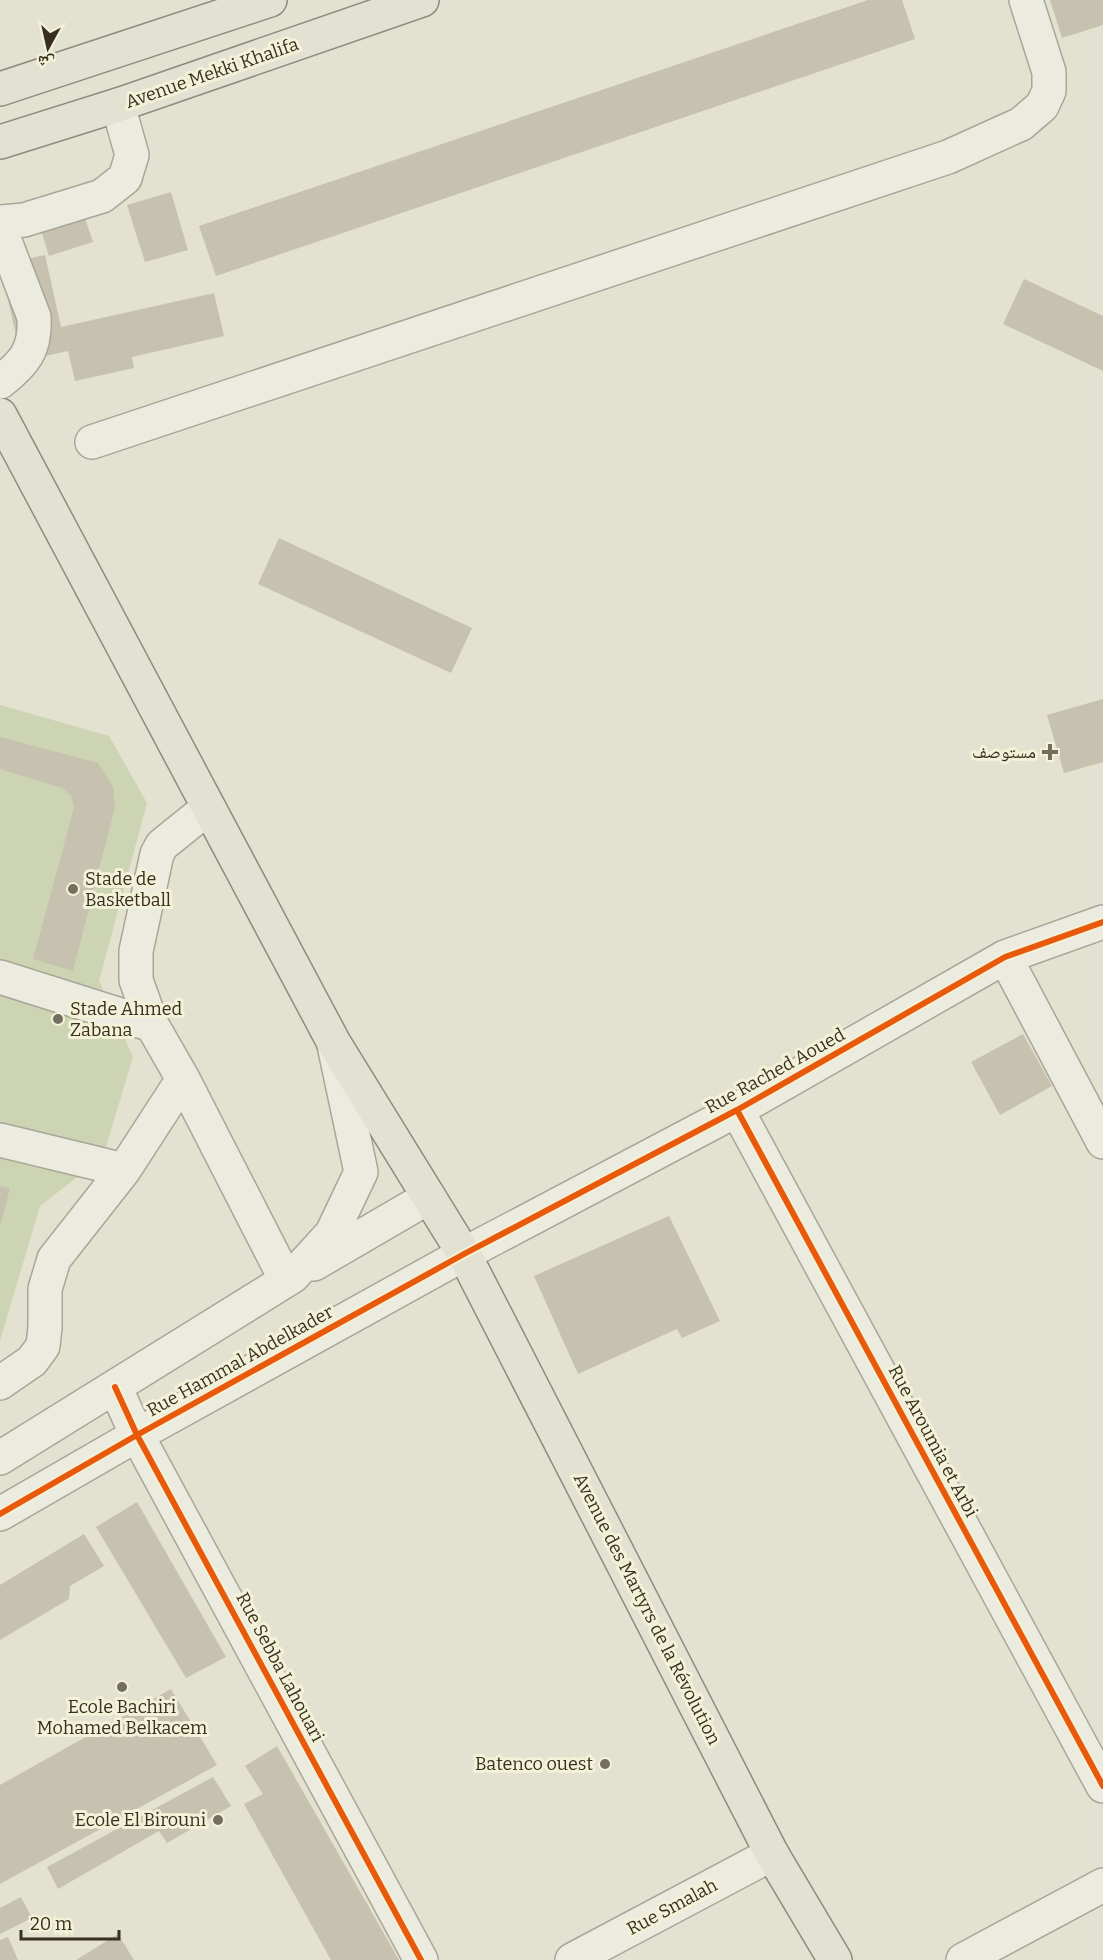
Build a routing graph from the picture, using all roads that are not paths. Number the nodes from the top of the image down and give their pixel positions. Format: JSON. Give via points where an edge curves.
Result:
{"nodes":[{"id":1,"x":270,"y":0,"type":"edge"},
{"id":2,"x":422,"y":0,"type":"edge"},
{"id":3,"x":1026,"y":0,"type":"edge"},
{"id":4,"x":0,"y":89,"type":"edge"},
{"id":5,"x":118,"y":105,"type":"junction"},
{"id":6,"x":0,"y":142,"type":"edge"},
{"id":7,"x":0,"y":222,"type":"edge"},
{"id":8,"x":0,"y":228,"type":"edge"},
{"id":9,"x":0,"y":382,"type":"edge"},
{"id":10,"x":0,"y":415,"type":"edge"},
{"id":11,"x":92,"y":442,"type":"dead end"},
{"id":12,"x":208,"y":808,"type":"junction"},
{"id":13,"x":1103,"y":922,"type":"edge"},
{"id":14,"x":1005,"y":957,"type":"junction"},
{"id":15,"x":0,"y":977,"type":"edge"},
{"id":16,"x":152,"y":1025,"type":"junction"},
{"id":17,"x":334,"y":1043,"type":"junction"},
{"id":18,"x":183,"y":1078,"type":"junction"},
{"id":19,"x":737,"y":1110,"type":"junction"},
{"id":20,"x":0,"y":1140,"type":"edge"},
{"id":21,"x":1103,"y":1142,"type":"edge"},
{"id":22,"x":124,"y":1170,"type":"junction"},
{"id":23,"x":429,"y":1197,"type":"junction"},
{"id":24,"x":464,"y":1254,"type":"junction"},
{"id":25,"x":290,"y":1278,"type":"junction"},
{"id":26,"x":0,"y":1383,"type":"edge"},
{"id":27,"x":115,"y":1387,"type":"junction"},
{"id":28,"x":137,"y":1435,"type":"junction"},
{"id":29,"x":0,"y":1458,"type":"edge"},
{"id":30,"x":0,"y":1514,"type":"edge"},
{"id":31,"x":1103,"y":1786,"type":"edge"},
{"id":32,"x":772,"y":1854,"type":"junction"},
{"id":33,"x":1103,"y":1885,"type":"edge"},
{"id":34,"x":421,"y":1960,"type":"edge"},
{"id":35,"x":572,"y":1960,"type":"edge"},
{"id":36,"x":835,"y":1960,"type":"edge"},
{"id":37,"x":963,"y":1960,"type":"edge"}],
"edges":[{"from":1,"to":4,"type":"main road"},
{"from":2,"to":5,"type":"main road","name":"Avenue Mekki Khalifa"},
{"from":3,"to":11,"type":"street","via":[[1049,72],[1049,91],[1042,106],[1022,124],[948,157]]},
{"from":5,"to":6,"type":"main road","name":"Avenue Mekki Khalifa"},
{"from":5,"to":7,"type":"street","via":[[132,155],[125,178],[102,196],[24,220]]},
{"from":8,"to":9,"type":"street","via":[[34,317],[35,332],[28,356]]},
{"from":10,"to":12,"type":"main road","name":"Avenue des Martyrs de la Révolution"},
{"from":12,"to":16,"type":"street","via":[[162,845],[157,854],[136,951],[136,980]]},
{"from":12,"to":17,"type":"main road","name":"Avenue des Martyrs de la Révolution"},
{"from":13,"to":14,"type":"street","name":"Rue Rached Aoued"},
{"from":14,"to":19,"type":"street","name":"Rue Rached Aoued"},
{"from":14,"to":21,"type":"street"},
{"from":15,"to":16,"type":"street"},
{"from":16,"to":18,"type":"street"},
{"from":17,"to":23,"type":"main road","name":"Avenue des Martyrs de la Révolution"},
{"from":17,"to":25,"type":"street","via":[[361,1172],[332,1233]]},
{"from":18,"to":22,"type":"street"},
{"from":18,"to":25,"type":"street"},
{"from":19,"to":24,"type":"street","name":"Rue Rached Aoued"},
{"from":19,"to":31,"type":"street","name":"Rue Aroumia et Arbi"},
{"from":20,"to":22,"type":"street"},
{"from":22,"to":26,"type":"street","via":[[54,1259],[45,1289],[43,1346],[32,1361]]},
{"from":23,"to":24,"type":"main road","name":"Avenue des Martyrs de la Révolution"},
{"from":23,"to":25,"type":"street"},
{"from":24,"to":28,"type":"street","name":"Rue Hammal Abdelkader"},
{"from":24,"to":32,"type":"main road","name":"Avenue des Martyrs de la Révolution"},
{"from":25,"to":27,"type":"street"},
{"from":27,"to":28,"type":"street","name":"Rue Sebba Lahouari"},
{"from":27,"to":29,"type":"street"},
{"from":28,"to":30,"type":"street","name":"Rue Hammal Abdelkader"},
{"from":28,"to":34,"type":"street","name":"Rue Sebba Lahouari"},
{"from":32,"to":35,"type":"street","name":"Rue Smalah"},
{"from":32,"to":36,"type":"main road","name":"Avenue des Martyrs de la Révolution"},
{"from":33,"to":37,"type":"street"}]}
